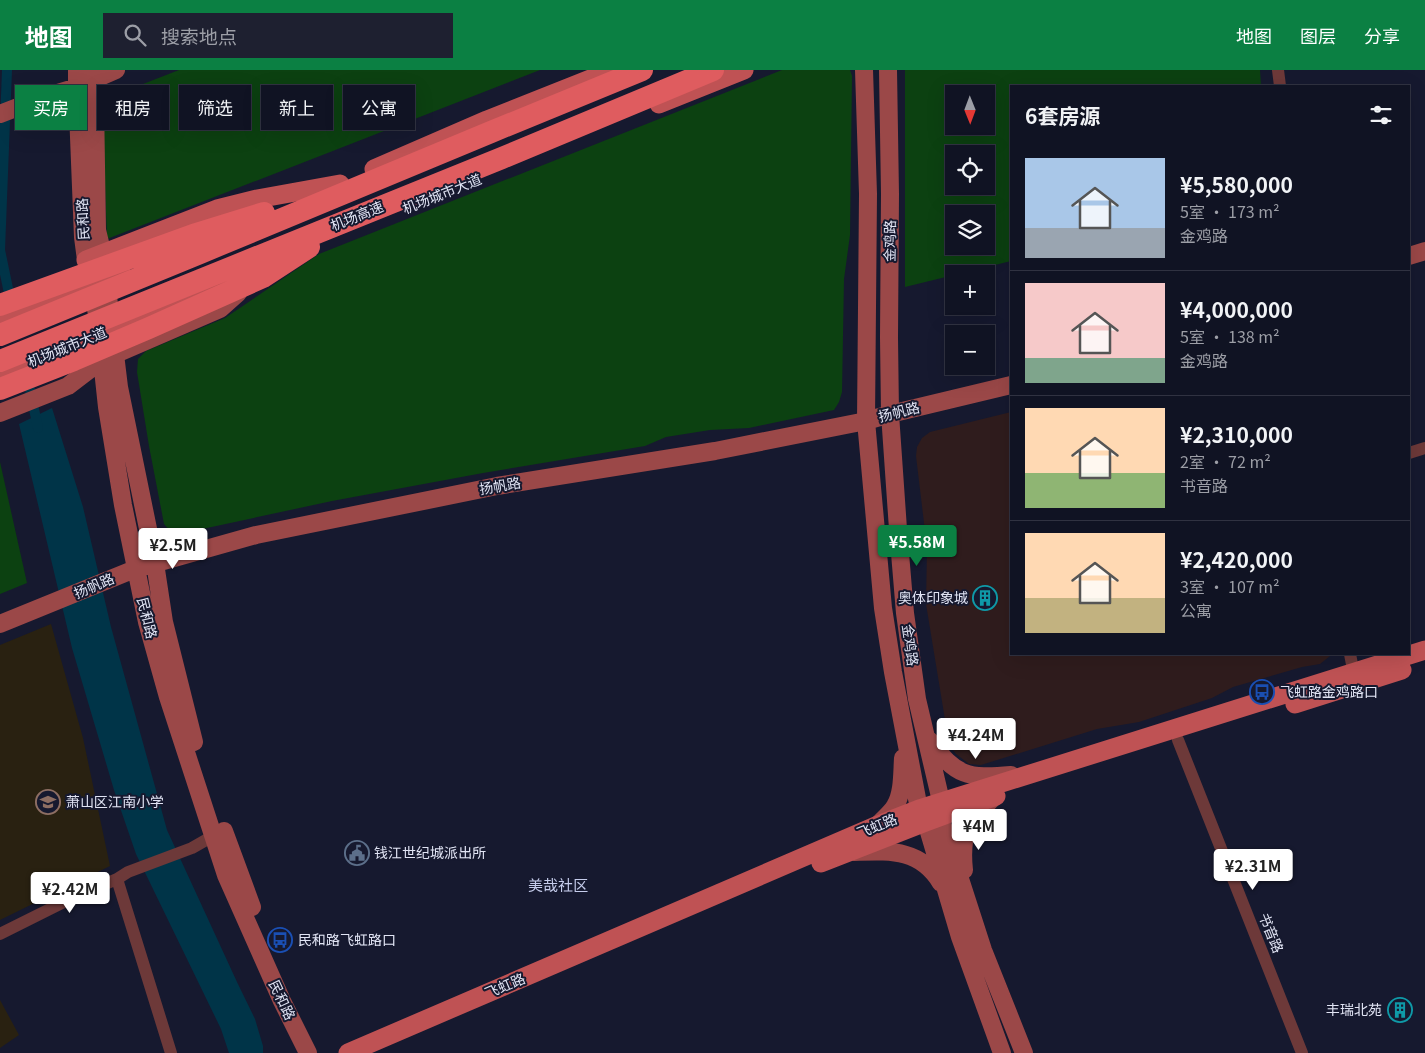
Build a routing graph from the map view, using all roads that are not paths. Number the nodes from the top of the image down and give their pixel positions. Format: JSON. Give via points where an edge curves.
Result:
{"nodes":[{"id":1,"x":116,"y":70,"type":"edge"},
{"id":2,"x":613,"y":70,"type":"edge"},
{"id":3,"x":642,"y":70,"type":"edge"},
{"id":4,"x":714,"y":70,"type":"edge"},
{"id":5,"x":744,"y":70,"type":"edge"},
{"id":6,"x":864,"y":70,"type":"edge"},
{"id":7,"x":888,"y":70,"type":"edge"},
{"id":8,"x":1278,"y":70,"type":"edge"},
{"id":9,"x":93,"y":75,"type":"edge"},
{"id":10,"x":77,"y":79,"type":"edge"},
{"id":11,"x":1280,"y":85,"type":"edge"},
{"id":12,"x":0,"y":114,"type":"edge"},
{"id":13,"x":345,"y":187,"type":"junction"},
{"id":14,"x":356,"y":217,"type":"junction"},
{"id":15,"x":1425,"y":251,"type":"edge"},
{"id":16,"x":1410,"y":256,"type":"edge"},
{"id":17,"x":95,"y":257,"type":"junction"},
{"id":18,"x":268,"y":265,"type":"junction"},
{"id":19,"x":98,"y":281,"type":"junction"},
{"id":20,"x":0,"y":305,"type":"edge"},
{"id":21,"x":0,"y":318,"type":"edge"},
{"id":22,"x":106,"y":332,"type":"junction"},
{"id":23,"x":0,"y":335,"type":"edge"},
{"id":24,"x":108,"y":358,"type":"junction"},
{"id":25,"x":0,"y":361,"type":"edge"},
{"id":26,"x":0,"y":374,"type":"edge"},
{"id":27,"x":1010,"y":385,"type":"edge"},
{"id":28,"x":0,"y":389,"type":"edge"},
{"id":29,"x":0,"y":413,"type":"edge"},
{"id":30,"x":890,"y":414,"type":"junction"},
{"id":31,"x":866,"y":421,"type":"junction"},
{"id":32,"x":1425,"y":448,"type":"edge"},
{"id":33,"x":1410,"y":452,"type":"edge"},
{"id":34,"x":155,"y":563,"type":"junction"},
{"id":35,"x":135,"y":569,"type":"junction"},
{"id":36,"x":0,"y":624,"type":"edge"},
{"id":37,"x":1425,"y":650,"type":"edge"},
{"id":38,"x":1410,"y":654,"type":"edge"},
{"id":39,"x":1407,"y":655,"type":"edge"},
{"id":40,"x":1425,"y":662,"type":"edge"},
{"id":41,"x":1353,"y":670,"type":"edge"},
{"id":42,"x":904,"y":732,"type":"junction"},
{"id":43,"x":926,"y":735,"type":"junction"},
{"id":44,"x":1178,"y":740,"type":"junction"},
{"id":45,"x":1029,"y":774,"type":"junction"},
{"id":46,"x":994,"y":797,"type":"junction"},
{"id":47,"x":931,"y":812,"type":"junction"},
{"id":48,"x":878,"y":825,"type":"junction"},
{"id":49,"x":213,"y":836,"type":"junction"},
{"id":50,"x":848,"y":852,"type":"junction"},
{"id":51,"x":123,"y":876,"type":"junction"},
{"id":52,"x":948,"y":894,"type":"junction"},
{"id":53,"x":968,"y":903,"type":"junction"},
{"id":54,"x":0,"y":934,"type":"edge"},
{"id":55,"x":171,"y":1053,"type":"edge"},
{"id":56,"x":308,"y":1053,"type":"edge"},
{"id":57,"x":319,"y":1053,"type":"edge"},
{"id":58,"x":348,"y":1053,"type":"edge"},
{"id":59,"x":379,"y":1053,"type":"edge"},
{"id":60,"x":1002,"y":1053,"type":"edge"},
{"id":61,"x":1024,"y":1053,"type":"edge"},
{"id":62,"x":1302,"y":1053,"type":"edge"}],
"edges":[{"from":1,"to":9,"type":"main road"},
{"from":2,"to":13,"type":"main road","via":[[487,120]]},
{"from":3,"to":13,"type":"highway","name":"机场高速","bridge":true},
{"from":4,"to":14,"type":"highway","name":"机场高速","bridge":true},
{"from":5,"to":18,"type":"main road","name":"机场城市大道"},
{"from":6,"to":31,"type":"main road","name":"金鸡路","via":[[868,194]]},
{"from":7,"to":30,"type":"main road","name":"金鸡路"},
{"from":8,"to":11,"type":"street"},
{"from":9,"to":10,"type":"main road"},
{"from":9,"to":17,"type":"main road","name":"民和路"},
{"from":10,"to":12,"type":"main road","via":[[44,98]]},
{"from":10,"to":17,"type":"main road","name":"民和路","via":[[83,237]]},
{"from":13,"to":17,"type":"main road","via":[[257,199],[217,209]]},
{"from":13,"to":19,"type":"main road"},
{"from":13,"to":20,"type":"highway","bridge":true,"via":[[193,235]]},
{"from":13,"to":23,"type":"highway","name":"机场高速","bridge":true,"via":[[200,254]]},
{"from":14,"to":25,"type":"highway","name":"机场高速","bridge":true},
{"from":14,"to":28,"type":"highway","bridge":true,"via":[[263,277]]},
{"from":15,"to":16,"type":"main road"},
{"from":17,"to":19,"type":"main road","name":"民和路"},
{"from":18,"to":22,"type":"main road","name":"机场城市大道"},
{"from":18,"to":24,"type":"main road","via":[[220,309]]},
{"from":19,"to":21,"type":"main road"},
{"from":19,"to":22,"type":"main road","name":"民和路"},
{"from":22,"to":24,"type":"main road","name":"民和路"},
{"from":22,"to":26,"type":"main road","name":"机场城市大道"},
{"from":24,"to":29,"type":"main road","via":[[68,386]]},
{"from":24,"to":34,"type":"main road","name":"民和路","via":[[119,387]]},
{"from":24,"to":35,"type":"main road","name":"民和路","via":[[107,407]]},
{"from":27,"to":30,"type":"main road","name":"扬帆路"},
{"from":30,"to":31,"type":"main road","name":"扬帆路"},
{"from":30,"to":43,"type":"main road","name":"金鸡路","via":[[905,613],[917,699]]},
{"from":31,"to":34,"type":"main road","name":"扬帆路","via":[[366,512],[256,535]]},
{"from":31,"to":42,"type":"main road","name":"金鸡路","via":[[883,608]]},
{"from":32,"to":33,"type":"street"},
{"from":34,"to":35,"type":"main road","name":"扬帆路"},
{"from":34,"to":57,"type":"main road","name":"民和路","via":[[164,622],[195,747],[264,940]]},
{"from":35,"to":36,"type":"main road","name":"扬帆路"},
{"from":35,"to":49,"type":"main road","name":"民和路","via":[[168,697]]},
{"from":37,"to":38,"type":"main road","name":"飞虹路"},
{"from":39,"to":41,"type":"main road","name":"飞虹路"},
{"from":40,"to":41,"type":"main road","name":"飞虹路"},
{"from":41,"to":44,"type":"main road","name":"飞虹路"},
{"from":41,"to":45,"type":"main road","name":"飞虹路"},
{"from":42,"to":47,"type":"main road","name":"金鸡路"},
{"from":42,"to":48,"type":"main road","via":[[900,792],[895,806]]},
{"from":43,"to":45,"type":"main road","via":[[956,770],[985,778]]},
{"from":43,"to":47,"type":"main road","name":"金鸡路"},
{"from":44,"to":46,"type":"main road","name":"飞虹路"},
{"from":44,"to":62,"type":"street","name":"书音路"},
{"from":45,"to":47,"type":"main road","name":"飞虹路"},
{"from":46,"to":47,"type":"main road","name":"飞虹路"},
{"from":46,"to":53,"type":"main road","via":[[977,813],[964,842],[962,852]]},
{"from":47,"to":48,"type":"main road","name":"飞虹路"},
{"from":47,"to":50,"type":"main road","name":"飞虹路"},
{"from":47,"to":52,"type":"main road","name":"金鸡路"},
{"from":47,"to":53,"type":"main road","name":"金鸡路"},
{"from":48,"to":58,"type":"main road","name":"飞虹路"},
{"from":49,"to":51,"type":"street"},
{"from":49,"to":56,"type":"main road","name":"民和路","via":[[230,884]]},
{"from":50,"to":52,"type":"main road","via":[[907,854],[923,861],[935,872]]},
{"from":50,"to":59,"type":"main road","name":"飞虹路"},
{"from":51,"to":54,"type":"street"},
{"from":51,"to":55,"type":"street"},
{"from":52,"to":60,"type":"main road","name":"金鸡路"},
{"from":53,"to":61,"type":"main road","name":"金鸡路"}]}
